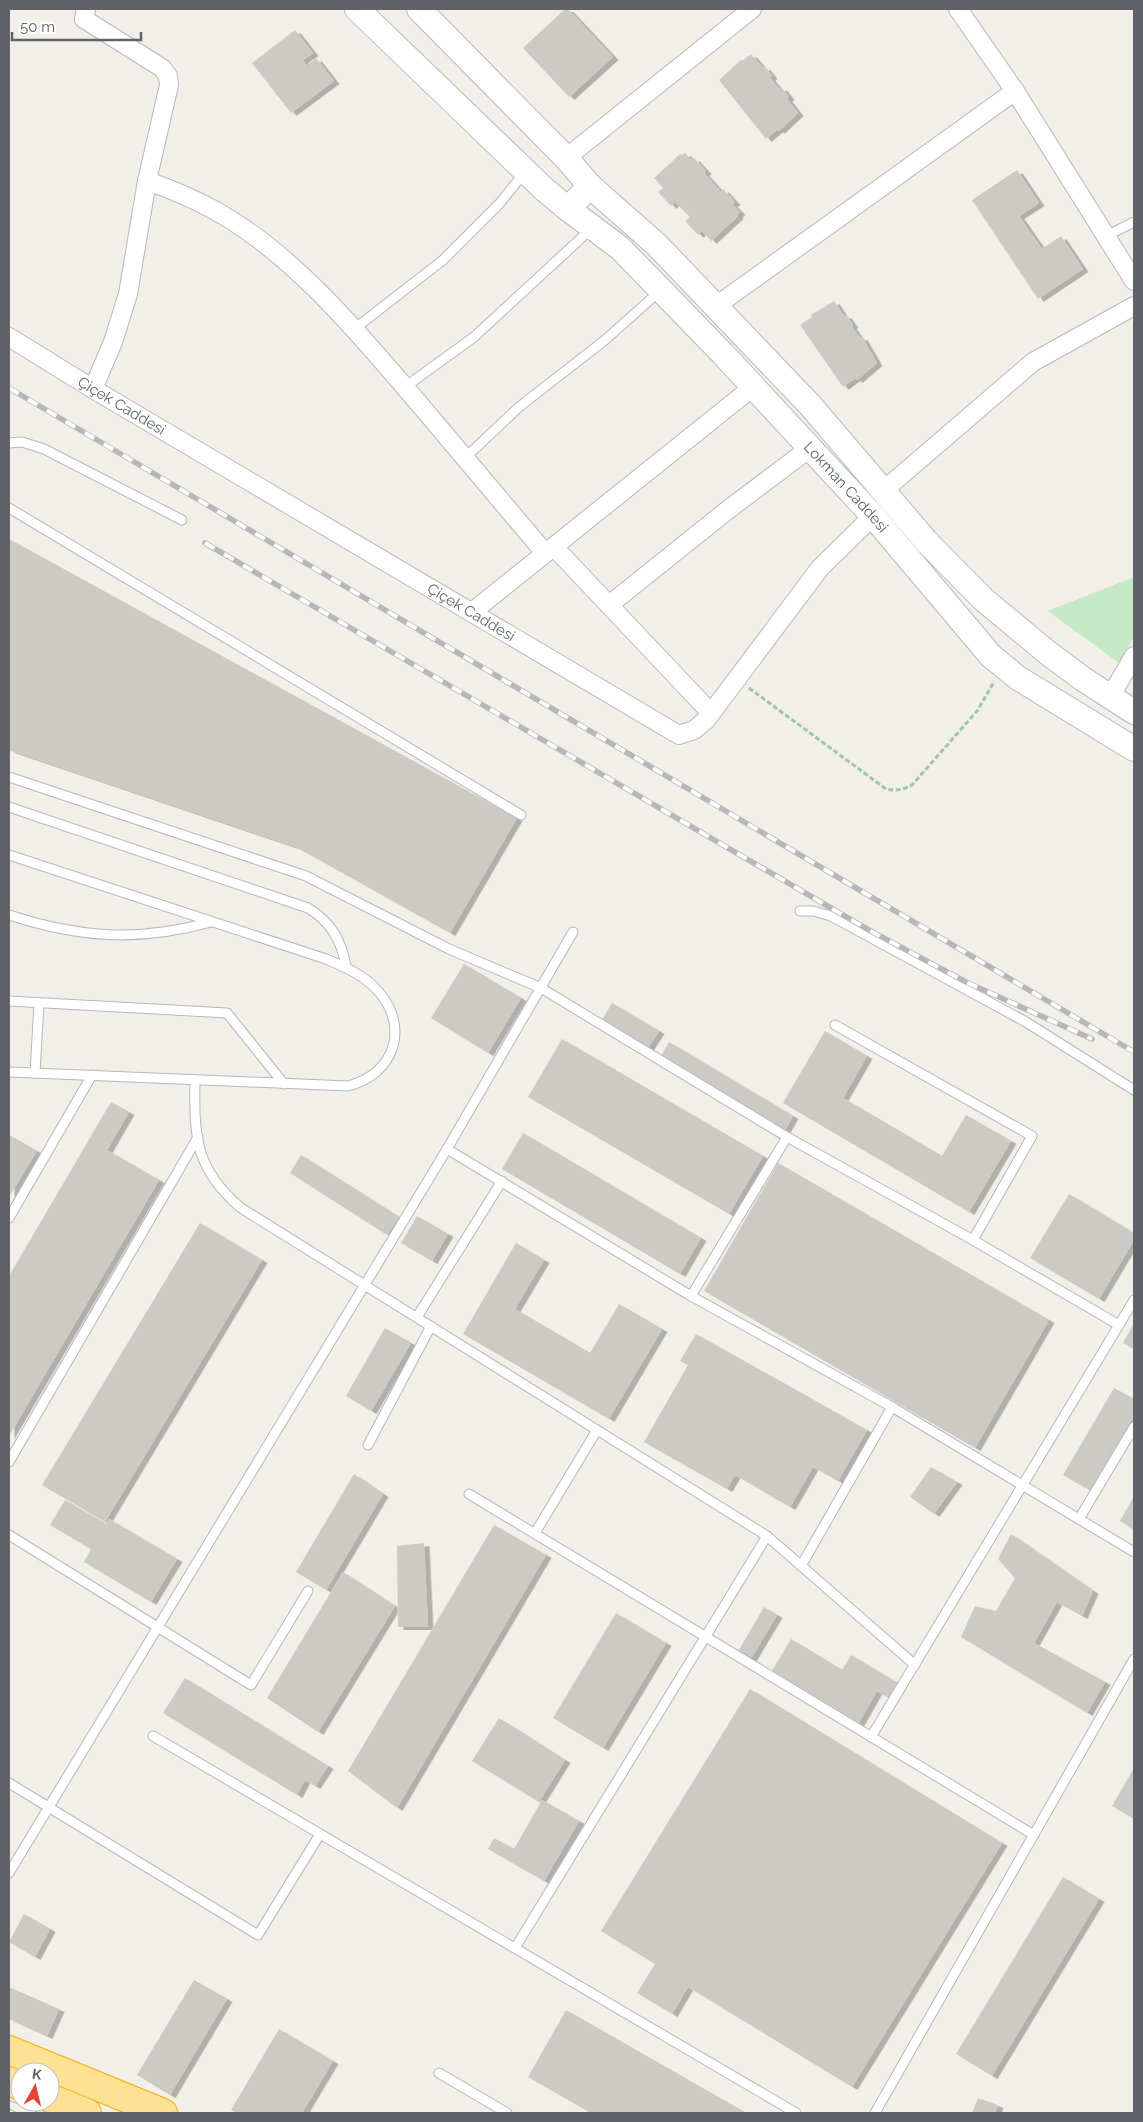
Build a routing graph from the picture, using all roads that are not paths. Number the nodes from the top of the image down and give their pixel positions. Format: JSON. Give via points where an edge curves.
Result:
{"nodes":[{"id":1,"x":86,"y":9,"type":"edge"},
{"id":2,"x":357,"y":9,"type":"edge"},
{"id":3,"x":421,"y":9,"type":"edge"},
{"id":4,"x":752,"y":9,"type":"edge"},
{"id":5,"x":958,"y":9,"type":"edge"},
{"id":6,"x":1014,"y":91,"type":"junction"},
{"id":7,"x":566,"y":158,"type":"junction"},
{"id":8,"x":526,"y":171,"type":"junction"},
{"id":9,"x":147,"y":181,"type":"junction"},
{"id":10,"x":590,"y":186,"type":"junction"},
{"id":11,"x":568,"y":209,"type":"junction"},
{"id":12,"x":1134,"y":222,"type":"edge"},
{"id":13,"x":592,"y":227,"type":"junction"},
{"id":14,"x":1106,"y":236,"type":"junction"},
{"id":15,"x":1134,"y":281,"type":"edge"},
{"id":16,"x":661,"y":291,"type":"junction"},
{"id":17,"x":716,"y":306,"type":"junction"},
{"id":18,"x":1134,"y":306,"type":"edge"},
{"id":19,"x":353,"y":330,"type":"junction"},
{"id":20,"x":9,"y":337,"type":"edge"},
{"id":21,"x":405,"y":387,"type":"junction"},
{"id":22,"x":753,"y":387,"type":"junction"},
{"id":23,"x":93,"y":389,"type":"junction"},
{"id":24,"x":9,"y":443,"type":"edge"},
{"id":25,"x":810,"y":448,"type":"junction"},
{"id":26,"x":465,"y":458,"type":"junction"},
{"id":27,"x":883,"y":491,"type":"junction"},
{"id":28,"x":9,"y":508,"type":"edge"},
{"id":29,"x":873,"y":516,"type":"junction"},
{"id":30,"x":182,"y":520,"type":"dead end"},
{"id":31,"x":550,"y":550,"type":"junction"},
{"id":32,"x":610,"y":605,"type":"junction"},
{"id":33,"x":472,"y":612,"type":"junction"},
{"id":34,"x":1134,"y":656,"type":"edge"},
{"id":35,"x":1110,"y":697,"type":"junction"},
{"id":36,"x":1134,"y":712,"type":"edge"},
{"id":37,"x":711,"y":713,"type":"junction"},
{"id":38,"x":1134,"y":749,"type":"edge"},
{"id":39,"x":9,"y":777,"type":"edge"},
{"id":40,"x":9,"y":807,"type":"edge"},
{"id":41,"x":521,"y":815,"type":"dead end"},
{"id":42,"x":9,"y":855,"type":"edge"},
{"id":43,"x":800,"y":911,"type":"dead end"},
{"id":44,"x":9,"y":915,"type":"edge"},
{"id":45,"x":211,"y":922,"type":"junction"},
{"id":46,"x":573,"y":932,"type":"dead end"},
{"id":47,"x":346,"y":967,"type":"junction"},
{"id":48,"x":541,"y":988,"type":"junction"},
{"id":49,"x":9,"y":1001,"type":"edge"},
{"id":50,"x":39,"y":1003,"type":"junction"},
{"id":51,"x":835,"y":1026,"type":"dead end"},
{"id":52,"x":9,"y":1072,"type":"edge"},
{"id":53,"x":35,"y":1073,"type":"junction"},
{"id":54,"x":92,"y":1075,"type":"junction"},
{"id":55,"x":195,"y":1080,"type":"junction"},
{"id":56,"x":284,"y":1084,"type":"junction"},
{"id":57,"x":1134,"y":1090,"type":"edge"},
{"id":58,"x":198,"y":1137,"type":"junction"},
{"id":59,"x":787,"y":1137,"type":"junction"},
{"id":60,"x":447,"y":1149,"type":"junction"},
{"id":61,"x":502,"y":1181,"type":"junction"},
{"id":62,"x":9,"y":1218,"type":"edge"},
{"id":63,"x":973,"y":1240,"type":"junction"},
{"id":64,"x":365,"y":1284,"type":"junction"},
{"id":65,"x":691,"y":1296,"type":"junction"},
{"id":66,"x":1134,"y":1300,"type":"edge"},
{"id":67,"x":417,"y":1317,"type":"junction"},
{"id":68,"x":431,"y":1326,"type":"junction"},
{"id":69,"x":1119,"y":1326,"type":"junction"},
{"id":70,"x":892,"y":1407,"type":"junction"},
{"id":71,"x":1134,"y":1427,"type":"edge"},
{"id":72,"x":597,"y":1430,"type":"junction"},
{"id":73,"x":368,"y":1445,"type":"dead end"},
{"id":74,"x":9,"y":1462,"type":"edge"},
{"id":75,"x":1023,"y":1485,"type":"junction"},
{"id":76,"x":469,"y":1494,"type":"dead end"},
{"id":77,"x":1079,"y":1519,"type":"junction"},
{"id":78,"x":534,"y":1533,"type":"junction"},
{"id":79,"x":9,"y":1535,"type":"edge"},
{"id":80,"x":767,"y":1536,"type":"junction"},
{"id":81,"x":1134,"y":1552,"type":"edge"},
{"id":82,"x":801,"y":1566,"type":"junction"},
{"id":83,"x":308,"y":1591,"type":"dead end"},
{"id":84,"x":157,"y":1628,"type":"junction"},
{"id":85,"x":705,"y":1637,"type":"junction"},
{"id":86,"x":1134,"y":1659,"type":"edge"},
{"id":87,"x":915,"y":1665,"type":"junction"},
{"id":88,"x":153,"y":1736,"type":"dead end"},
{"id":89,"x":871,"y":1737,"type":"junction"},
{"id":90,"x":9,"y":1783,"type":"edge"},
{"id":91,"x":49,"y":1807,"type":"junction"},
{"id":92,"x":320,"y":1834,"type":"junction"},
{"id":93,"x":1034,"y":1835,"type":"junction"},
{"id":94,"x":9,"y":1874,"type":"edge"},
{"id":95,"x":515,"y":1948,"type":"junction"},
{"id":96,"x":9,"y":2050,"type":"edge"},
{"id":97,"x":439,"y":2073,"type":"dead end"},
{"id":98,"x":60,"y":2102,"type":"edge"},
{"id":99,"x":87,"y":2113,"type":"edge"},
{"id":100,"x":163,"y":2113,"type":"edge"},
{"id":101,"x":507,"y":2113,"type":"edge"},
{"id":102,"x":796,"y":2113,"type":"edge"},
{"id":103,"x":876,"y":2113,"type":"edge"}],
"edges":[{"from":1,"to":9,"type":"street","via":[[84,19],[162,68],[168,76],[170,85]]},
{"from":2,"to":8,"type":"street","name":"Lokman Caddesi"},
{"from":3,"to":7,"type":"street","name":"Lokman Caddesi"},
{"from":4,"to":7,"type":"street"},
{"from":5,"to":6,"type":"street"},
{"from":6,"to":14,"type":"street"},
{"from":6,"to":17,"type":"street"},
{"from":7,"to":10,"type":"street","name":"Lokman Caddesi"},
{"from":8,"to":11,"type":"street","name":"Lokman Caddesi"},
{"from":8,"to":19,"type":"lane","via":[[499,204],[443,260]]},
{"from":9,"to":19,"type":"street","via":[[199,202],[252,234],[314,287]]},
{"from":9,"to":23,"type":"street","via":[[128,294],[113,342]]},
{"from":10,"to":11,"type":"street"},
{"from":10,"to":17,"type":"street","name":"Lokman Caddesi","via":[[658,245]]},
{"from":11,"to":13,"type":"street","name":"Lokman Caddesi"},
{"from":12,"to":14,"type":"lane"},
{"from":13,"to":16,"type":"street","name":"Lokman Caddesi","via":[[620,248]]},
{"from":13,"to":21,"type":"lane","via":[[474,338]]},
{"from":14,"to":15,"type":"street"},
{"from":16,"to":22,"type":"street","name":"Lokman Caddesi"},
{"from":16,"to":26,"type":"lane","via":[[605,340],[519,407]]},
{"from":17,"to":27,"type":"street","name":"Lokman Caddesi","via":[[810,405]]},
{"from":18,"to":27,"type":"street","via":[[1033,362]]},
{"from":19,"to":21,"type":"street"},
{"from":20,"to":23,"type":"street","name":"Çiçek Caddesi"},
{"from":21,"to":26,"type":"street"},
{"from":22,"to":25,"type":"street","name":"Lokman Caddesi"},
{"from":22,"to":31,"type":"street"},
{"from":23,"to":33,"type":"street","name":"Çiçek Caddesi"},
{"from":24,"to":30,"type":"lane","via":[[22,442],[44,448]]},
{"from":25,"to":29,"type":"street","name":"Lokman Caddesi"},
{"from":25,"to":32,"type":"street"},
{"from":26,"to":31,"type":"street"},
{"from":27,"to":35,"type":"street","name":"Lokman Caddesi","via":[[983,599],[1048,654]]},
{"from":28,"to":41,"type":"lane"},
{"from":29,"to":37,"type":"street","name":"Çiçek Caddesi","via":[[820,568]]},
{"from":29,"to":38,"type":"street","name":"Lokman Caddesi","via":[[980,645],[1003,667]]},
{"from":31,"to":32,"type":"street"},
{"from":31,"to":33,"type":"street"},
{"from":32,"to":37,"type":"street"},
{"from":33,"to":37,"type":"street","name":"Çiçek Caddesi","via":[[679,735],[694,730]]},
{"from":34,"to":35,"type":"street"},
{"from":35,"to":36,"type":"street","name":"Lokman Caddesi"},
{"from":39,"to":48,"type":"lane","via":[[306,876],[449,949]]},
{"from":40,"to":47,"type":"lane","via":[[308,908],[335,933]]},
{"from":42,"to":45,"type":"lane"},
{"from":43,"to":57,"type":"lane","via":[[831,916],[1026,1022]]},
{"from":44,"to":45,"type":"lane","via":[[59,930],[104,936],[149,934]]},
{"from":45,"to":47,"type":"lane"},
{"from":46,"to":48,"type":"lane"},
{"from":47,"to":56,"type":"lane","via":[[369,982],[389,1007],[396,1033],[389,1057],[377,1072],[360,1083],[337,1087]]},
{"from":48,"to":59,"type":"lane"},
{"from":48,"to":60,"type":"lane"},
{"from":49,"to":50,"type":"lane"},
{"from":50,"to":53,"type":"lane"},
{"from":50,"to":56,"type":"lane","via":[[227,1013]]},
{"from":51,"to":63,"type":"lane","via":[[1032,1136]]},
{"from":52,"to":53,"type":"lane"},
{"from":53,"to":54,"type":"lane"},
{"from":54,"to":55,"type":"lane"},
{"from":54,"to":62,"type":"lane"},
{"from":55,"to":56,"type":"lane"},
{"from":55,"to":58,"type":"lane"},
{"from":58,"to":64,"type":"lane","via":[[206,1168],[229,1198]]},
{"from":58,"to":74,"type":"lane"},
{"from":59,"to":63,"type":"lane"},
{"from":59,"to":65,"type":"lane"},
{"from":60,"to":61,"type":"lane"},
{"from":60,"to":64,"type":"lane"},
{"from":61,"to":65,"type":"lane"},
{"from":61,"to":67,"type":"lane"},
{"from":63,"to":69,"type":"lane"},
{"from":64,"to":67,"type":"lane"},
{"from":64,"to":84,"type":"lane"},
{"from":65,"to":70,"type":"lane"},
{"from":66,"to":69,"type":"lane"},
{"from":67,"to":68,"type":"lane"},
{"from":68,"to":72,"type":"lane"},
{"from":68,"to":73,"type":"lane"},
{"from":69,"to":75,"type":"lane"},
{"from":70,"to":75,"type":"lane"},
{"from":70,"to":82,"type":"lane"},
{"from":71,"to":77,"type":"lane"},
{"from":72,"to":78,"type":"lane"},
{"from":72,"to":80,"type":"lane"},
{"from":75,"to":77,"type":"lane"},
{"from":75,"to":87,"type":"lane"},
{"from":76,"to":78,"type":"lane"},
{"from":77,"to":81,"type":"lane"},
{"from":78,"to":85,"type":"lane"},
{"from":79,"to":84,"type":"lane"},
{"from":80,"to":82,"type":"lane"},
{"from":80,"to":85,"type":"lane"},
{"from":82,"to":87,"type":"lane"},
{"from":83,"to":84,"type":"lane","via":[[252,1685]]},
{"from":84,"to":91,"type":"lane"},
{"from":85,"to":89,"type":"lane"},
{"from":85,"to":95,"type":"lane"},
{"from":86,"to":93,"type":"lane"},
{"from":87,"to":89,"type":"lane"},
{"from":88,"to":92,"type":"lane"},
{"from":89,"to":93,"type":"lane"},
{"from":90,"to":91,"type":"lane"},
{"from":91,"to":92,"type":"lane","via":[[258,1936]]},
{"from":91,"to":94,"type":"lane"},
{"from":92,"to":95,"type":"lane"},
{"from":93,"to":103,"type":"lane"},
{"from":95,"to":102,"type":"lane"},
{"from":96,"to":100,"type":"highway"},
{"from":97,"to":101,"type":"lane"},
{"from":98,"to":99,"type":"highway"}]}
